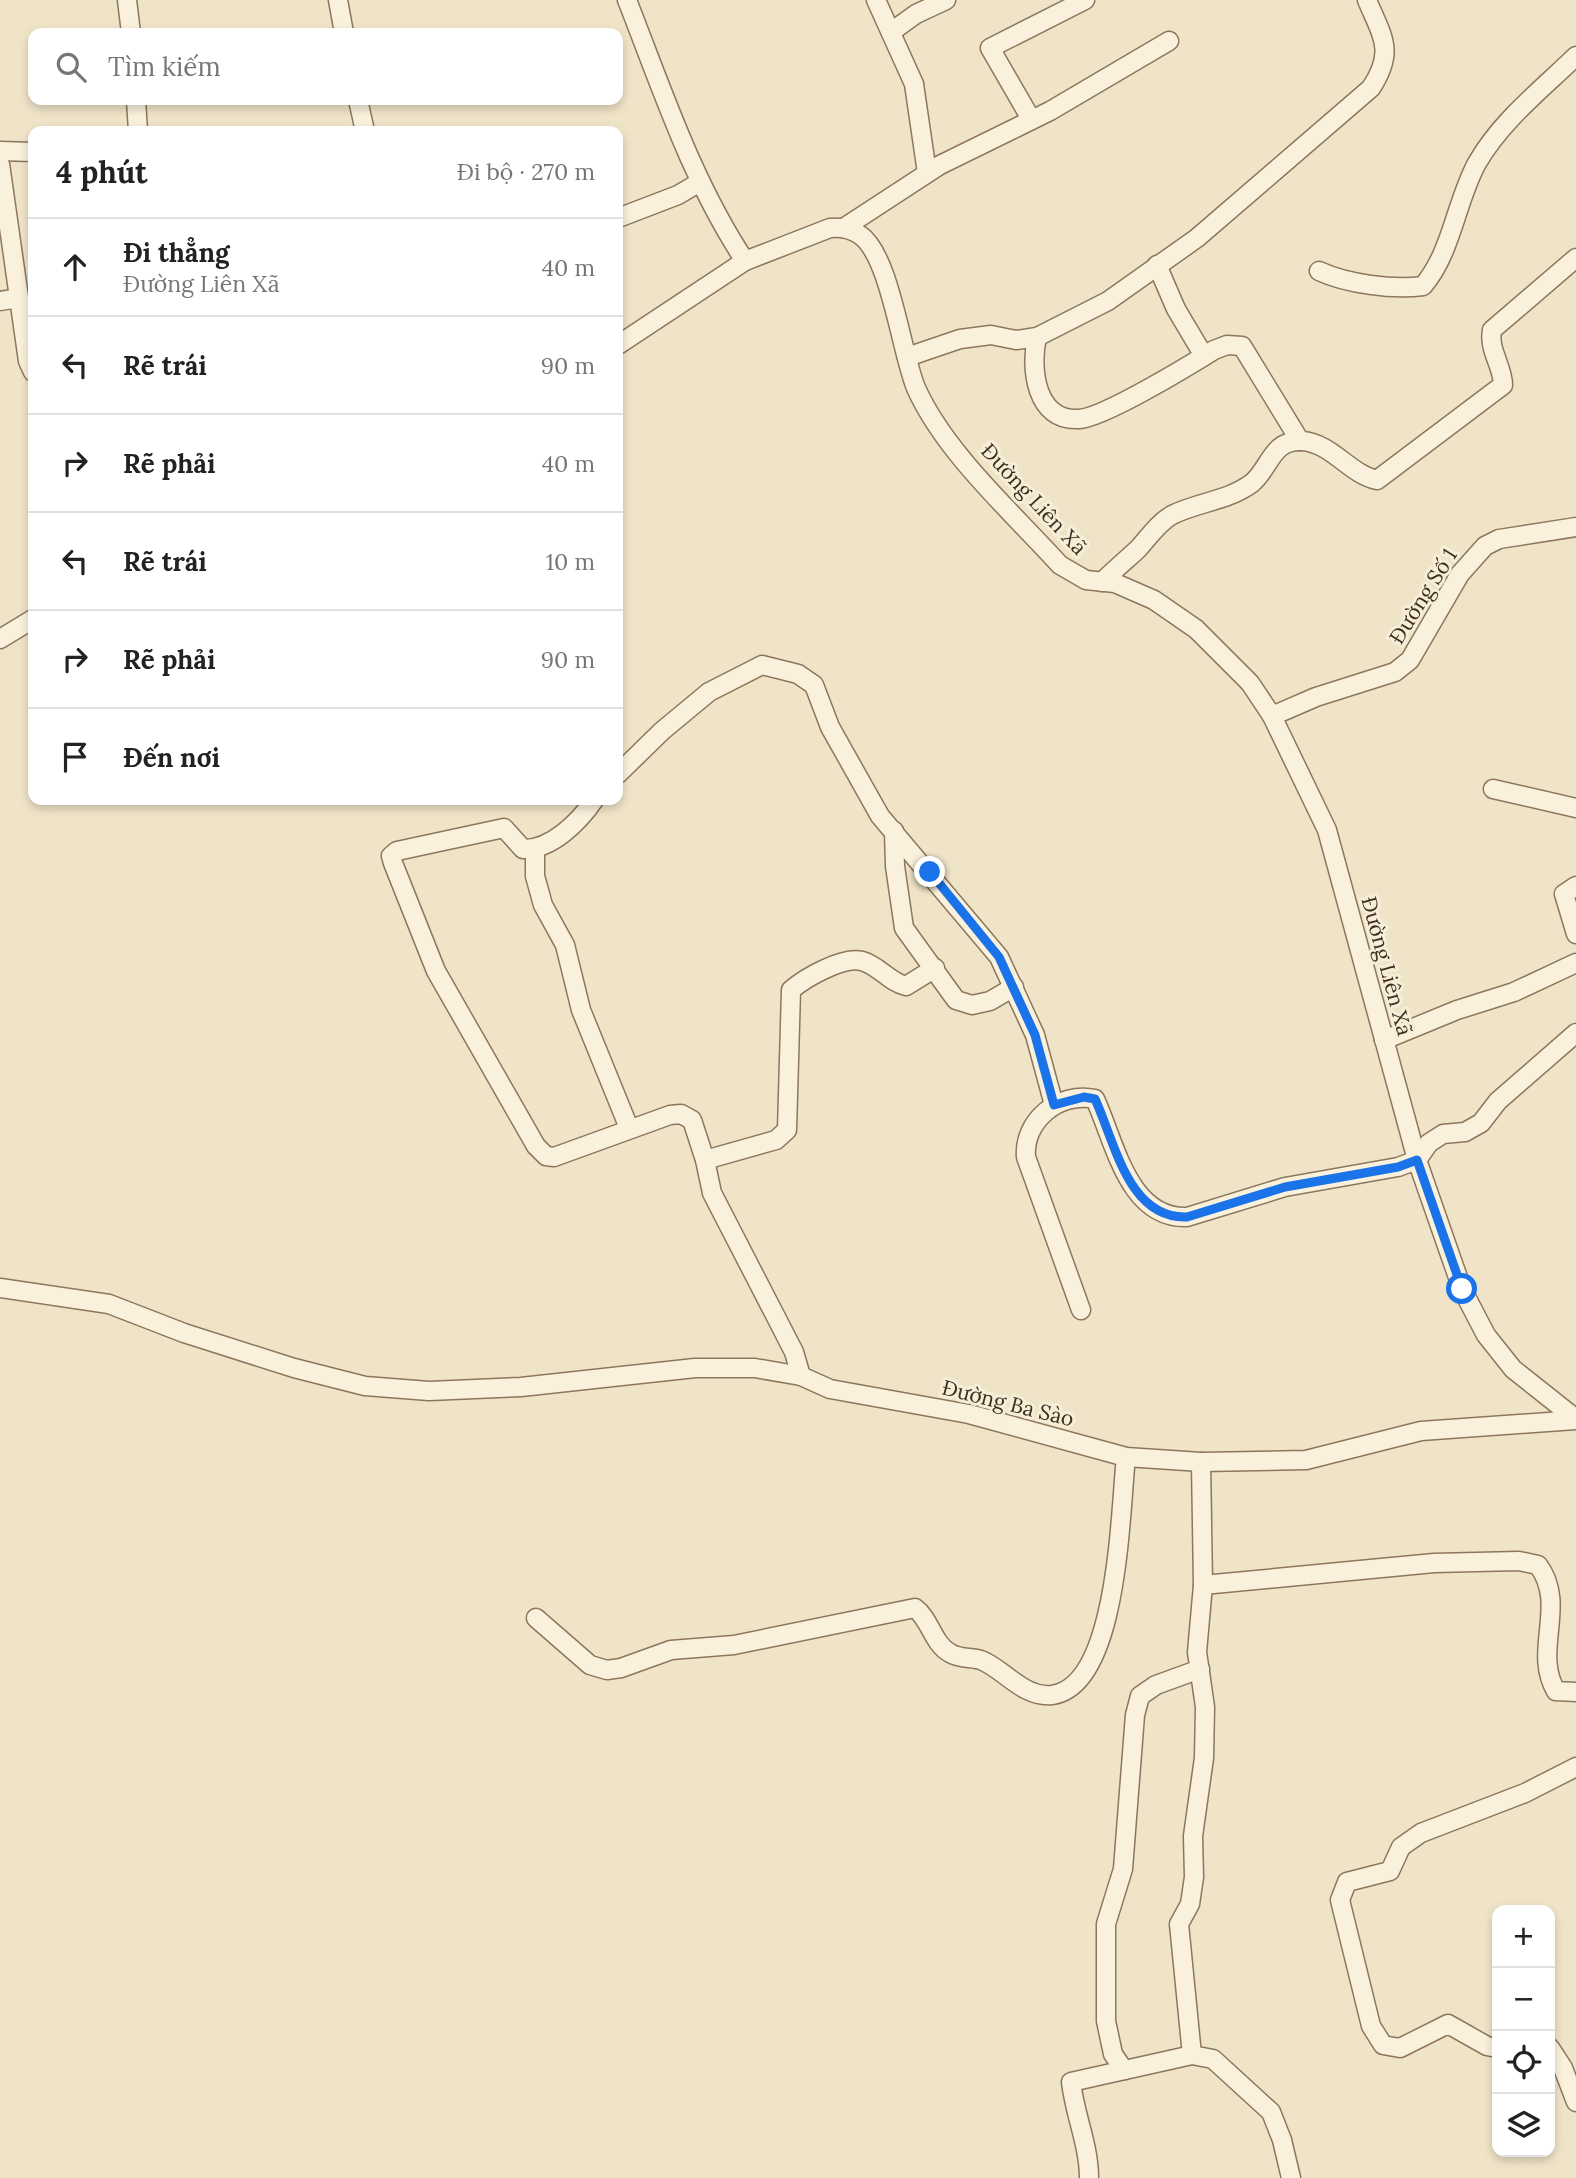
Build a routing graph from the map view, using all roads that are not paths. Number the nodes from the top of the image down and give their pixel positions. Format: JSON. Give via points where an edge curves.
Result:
{"nodes":[{"id":1,"x":127,"y":0,"type":"edge"},
{"id":2,"x":338,"y":0,"type":"edge"},
{"id":3,"x":627,"y":0,"type":"edge"},
{"id":4,"x":876,"y":0,"type":"edge"},
{"id":5,"x":946,"y":0,"type":"edge"},
{"id":6,"x":1085,"y":0,"type":"edge"},
{"id":7,"x":1367,"y":0,"type":"edge"},
{"id":8,"x":130,"y":28,"type":"edge"},
{"id":9,"x":343,"y":28,"type":"edge"},
{"id":10,"x":891,"y":32,"type":"junction"},
{"id":11,"x":1169,"y":41,"type":"dead end"},
{"id":12,"x":1576,"y":56,"type":"edge"},
{"id":13,"x":136,"y":105,"type":"edge"},
{"id":14,"x":359,"y":105,"type":"edge"},
{"id":15,"x":1031,"y":119,"type":"junction"},
{"id":16,"x":138,"y":126,"type":"edge"},
{"id":17,"x":364,"y":126,"type":"edge"},
{"id":18,"x":0,"y":151,"type":"edge"},
{"id":19,"x":28,"y":152,"type":"edge"},
{"id":20,"x":0,"y":164,"type":"edge"},
{"id":21,"x":928,"y":173,"type":"junction"},
{"id":22,"x":700,"y":183,"type":"junction"},
{"id":23,"x":623,"y":216,"type":"edge"},
{"id":24,"x":845,"y":227,"type":"junction"},
{"id":25,"x":1576,"y":258,"type":"edge"},
{"id":26,"x":744,"y":261,"type":"junction"},
{"id":27,"x":1157,"y":265,"type":"junction"},
{"id":28,"x":1319,"y":271,"type":"dead end"},
{"id":29,"x":19,"y":299,"type":"junction"},
{"id":30,"x":0,"y":301,"type":"edge"},
{"id":31,"x":1037,"y":337,"type":"junction"},
{"id":32,"x":623,"y":342,"type":"edge"},
{"id":33,"x":1205,"y":356,"type":"junction"},
{"id":34,"x":907,"y":357,"type":"junction"},
{"id":35,"x":28,"y":361,"type":"edge"},
{"id":36,"x":1300,"y":441,"type":"junction"},
{"id":37,"x":1576,"y":527,"type":"edge"},
{"id":38,"x":1102,"y":582,"type":"junction"},
{"id":39,"x":28,"y":622,"type":"edge"},
{"id":40,"x":0,"y":639,"type":"edge"},
{"id":41,"x":1272,"y":716,"type":"junction"},
{"id":42,"x":623,"y":770,"type":"edge"},
{"id":43,"x":1493,"y":789,"type":"dead end"},
{"id":44,"x":591,"y":805,"type":"edge"},
{"id":45,"x":1576,"y":808,"type":"edge"},
{"id":46,"x":894,"y":831,"type":"junction"},
{"id":47,"x":534,"y":849,"type":"junction"},
{"id":48,"x":1576,"y":886,"type":"edge"},
{"id":49,"x":1576,"y":934,"type":"edge"},
{"id":50,"x":1576,"y":963,"type":"edge"},
{"id":51,"x":935,"y":968,"type":"junction"},
{"id":52,"x":1014,"y":987,"type":"junction"},
{"id":53,"x":1576,"y":1033,"type":"edge"},
{"id":54,"x":1384,"y":1040,"type":"junction"},
{"id":55,"x":1054,"y":1105,"type":"junction"},
{"id":56,"x":629,"y":1128,"type":"junction"},
{"id":57,"x":705,"y":1160,"type":"junction"},
{"id":58,"x":1417,"y":1160,"type":"junction"},
{"id":59,"x":0,"y":1288,"type":"edge"},
{"id":60,"x":1081,"y":1310,"type":"dead end"},
{"id":61,"x":801,"y":1376,"type":"junction"},
{"id":62,"x":1576,"y":1419,"type":"edge"},
{"id":63,"x":1126,"y":1457,"type":"junction"},
{"id":64,"x":1201,"y":1462,"type":"junction"},
{"id":65,"x":1203,"y":1586,"type":"junction"},
{"id":66,"x":536,"y":1618,"type":"dead end"},
{"id":67,"x":1200,"y":1669,"type":"junction"},
{"id":68,"x":1576,"y":1692,"type":"edge"},
{"id":69,"x":1576,"y":1767,"type":"edge"},
{"id":70,"x":1492,"y":2047,"type":"edge"},
{"id":71,"x":1192,"y":2055,"type":"junction"},
{"id":72,"x":1555,"y":2056,"type":"edge"},
{"id":73,"x":1124,"y":2070,"type":"junction"},
{"id":74,"x":1576,"y":2102,"type":"edge"},
{"id":75,"x":1089,"y":2178,"type":"edge"},
{"id":76,"x":1291,"y":2178,"type":"edge"}],
"edges":[{"from":1,"to":8,"type":"street"},
{"from":2,"to":9,"type":"street"},
{"from":3,"to":22,"type":"street"},
{"from":4,"to":10,"type":"street"},
{"from":5,"to":10,"type":"street"},
{"from":6,"to":15,"type":"street","via":[[990,48]]},
{"from":7,"to":27,"type":"street","via":[[1383,38],[1385,66],[1371,88],[1197,237]]},
{"from":10,"to":21,"type":"street","via":[[915,84]]},
{"from":11,"to":15,"type":"street"},
{"from":12,"to":28,"type":"street","via":[[1496,135],[1478,161],[1423,286],[1353,281]]},
{"from":13,"to":16,"type":"street"},
{"from":14,"to":17,"type":"street"},
{"from":15,"to":21,"type":"street"},
{"from":18,"to":19,"type":"street"},
{"from":20,"to":29,"type":"street"},
{"from":21,"to":24,"type":"street"},
{"from":22,"to":23,"type":"street"},
{"from":22,"to":26,"type":"street"},
{"from":24,"to":26,"type":"street","via":[[830,228]]},
{"from":24,"to":34,"type":"street","name":"Đường Liên Xã","via":[[862,236],[874,252]]},
{"from":25,"to":36,"type":"street","via":[[1492,330],[1490,340],[1503,385],[1404,463],[1377,480],[1362,477],[1318,445]]},
{"from":26,"to":32,"type":"street"},
{"from":27,"to":31,"type":"street","via":[[1108,301]]},
{"from":27,"to":33,"type":"street","via":[[1176,309]]},
{"from":29,"to":30,"type":"street"},
{"from":29,"to":35,"type":"street"},
{"from":31,"to":33,"type":"street","via":[[1033,354],[1038,393],[1063,417],[1080,419]]},
{"from":31,"to":34,"type":"street","via":[[960,339]]},
{"from":33,"to":36,"type":"street","via":[[1227,345],[1242,346]]},
{"from":34,"to":38,"type":"street","name":"Đường Liên Xã","via":[[930,413],[974,470],[1060,565],[1086,580]]},
{"from":36,"to":38,"type":"street","via":[[1283,445],[1269,457],[1261,474],[1237,492],[1173,515]]},
{"from":37,"to":41,"type":"street","name":"Đường Số 1","via":[[1499,539],[1485,546],[1460,574],[1410,660],[1395,672]]},
{"from":38,"to":41,"type":"street","name":"Đường Liên Xã","via":[[1154,600],[1196,629],[1250,683]]},
{"from":39,"to":40,"type":"street"},
{"from":41,"to":54,"type":"street","name":"Đường Liên Xã","via":[[1327,830]]},
{"from":42,"to":46,"type":"street","via":[[709,692],[762,665],[778,668],[814,685],[849,764]]},
{"from":43,"to":45,"type":"street"},
{"from":44,"to":47,"type":"street","via":[[556,838]]},
{"from":46,"to":51,"type":"street","via":[[904,928]]},
{"from":46,"to":52,"type":"street","via":[[974,924]]},
{"from":47,"to":56,"type":"street","via":[[543,905],[565,945],[581,1010]]},
{"from":47,"to":56,"type":"street","via":[[523,849],[504,828],[391,856],[436,971],[536,1146],[554,1157]]},
{"from":48,"to":49,"type":"street","via":[[1564,894]]},
{"from":50,"to":54,"type":"street","via":[[1514,992]]},
{"from":51,"to":52,"type":"street","via":[[956,1000],[972,1005]]},
{"from":51,"to":57,"type":"street","via":[[906,986],[863,961],[848,960],[808,975],[791,990],[788,1130],[776,1140]]},
{"from":52,"to":55,"type":"street","via":[[1035,1035]]},
{"from":53,"to":58,"type":"street","via":[[1498,1101],[1480,1123],[1465,1132],[1443,1134],[1429,1143]]},
{"from":54,"to":58,"type":"street","name":"Đường Liên Xã"},
{"from":55,"to":58,"type":"street","via":[[1084,1097],[1095,1099],[1143,1202],[1172,1217],[1187,1217],[1285,1187]]},
{"from":55,"to":60,"type":"street","via":[[1030,1128],[1026,1157]]},
{"from":56,"to":57,"type":"street","via":[[681,1114],[692,1120]]},
{"from":57,"to":61,"type":"street","via":[[712,1194],[794,1352]]},
{"from":58,"to":62,"type":"street","name":"Đường Liên Xã","via":[[1462,1289],[1486,1335],[1513,1368]]},
{"from":59,"to":61,"type":"street","name":"Đường Ba Sào","via":[[108,1304],[184,1333],[353,1383],[429,1391],[521,1387],[695,1367],[755,1368]]},
{"from":61,"to":63,"type":"street","name":"Đường Ba Sào","via":[[830,1390],[969,1414]]},
{"from":62,"to":64,"type":"street","name":"Đường Ba Sào","via":[[1421,1431],[1306,1460]]},
{"from":63,"to":64,"type":"street","name":"Đường Ba Sào"},
{"from":63,"to":66,"type":"street","via":[[1109,1612],[1101,1642],[1080,1678],[1051,1695],[1012,1681],[982,1660],[950,1654],[915,1608],[734,1645],[671,1650],[607,1670],[590,1665]]},
{"from":64,"to":65,"type":"street"},
{"from":65,"to":67,"type":"street","via":[[1197,1652]]},
{"from":65,"to":68,"type":"street","via":[[1434,1563],[1519,1561],[1538,1565],[1549,1580],[1552,1606],[1547,1676],[1556,1690]]},
{"from":67,"to":71,"type":"street","via":[[1205,1707],[1203,1758],[1190,1904],[1179,1924]]},
{"from":67,"to":73,"type":"street","via":[[1140,1696],[1135,1715],[1123,1868],[1106,1924],[1106,2021],[1113,2053]]},
{"from":69,"to":70,"type":"street","via":[[1525,1793],[1421,1833],[1401,1847],[1390,1871],[1347,1882],[1340,1900],[1371,2026],[1383,2045],[1400,2048],[1448,2024]]},
{"from":71,"to":73,"type":"street"},
{"from":71,"to":76,"type":"street","via":[[1213,2060],[1270,2112]]},
{"from":72,"to":74,"type":"street"},
{"from":73,"to":75,"type":"street","via":[[1071,2082],[1074,2110],[1087,2148]]}]}
